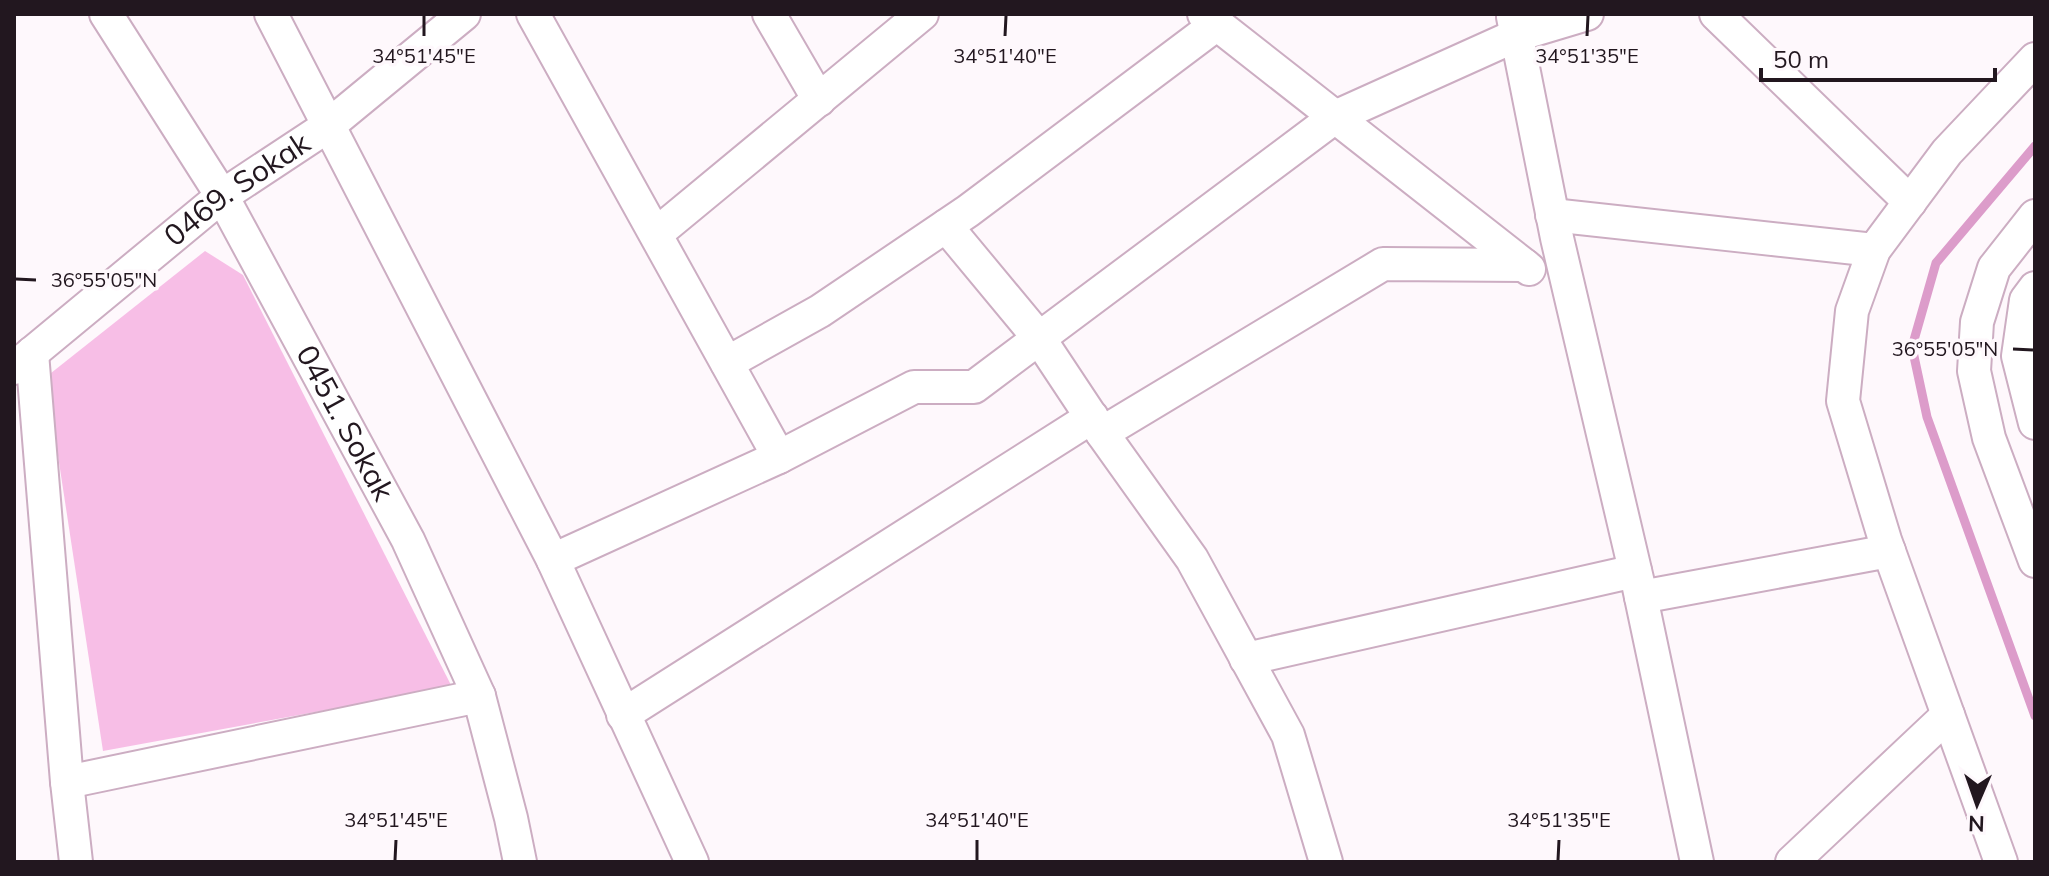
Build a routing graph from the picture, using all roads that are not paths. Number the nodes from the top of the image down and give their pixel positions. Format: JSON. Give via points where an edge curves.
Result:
{"nodes":[{"id":1,"x":106,"y":14,"type":"edge"},
{"id":2,"x":271,"y":14,"type":"edge"},
{"id":3,"x":464,"y":14,"type":"edge"},
{"id":4,"x":533,"y":14,"type":"edge"},
{"id":5,"x":769,"y":14,"type":"edge"},
{"id":6,"x":922,"y":14,"type":"edge"},
{"id":7,"x":1587,"y":14,"type":"edge"},
{"id":8,"x":1716,"y":14,"type":"edge"},
{"id":9,"x":1211,"y":19,"type":"edge"},
{"id":10,"x":1514,"y":25,"type":"edge"},
{"id":11,"x":2035,"y":59,"type":"edge"},
{"id":12,"x":819,"y":100,"type":"junction"},
{"id":13,"x":1335,"y":117,"type":"junction"},
{"id":14,"x":328,"y":126,"type":"junction"},
{"id":15,"x":222,"y":196,"type":"junction"},
{"id":16,"x":1910,"y":202,"type":"junction"},
{"id":17,"x":1552,"y":215,"type":"junction"},
{"id":18,"x":2035,"y":216,"type":"edge"},
{"id":19,"x":946,"y":226,"type":"junction"},
{"id":20,"x":656,"y":234,"type":"junction"},
{"id":21,"x":1874,"y":250,"type":"junction"},
{"id":22,"x":1524,"y":265,"type":"junction"},
{"id":23,"x":2035,"y":288,"type":"edge"},
{"id":24,"x":1572,"y":302,"type":"junction"},
{"id":25,"x":1039,"y":338,"type":"junction"},
{"id":26,"x":23,"y":360,"type":"edge"},
{"id":27,"x":727,"y":363,"type":"junction"},
{"id":28,"x":2035,"y":423,"type":"edge"},
{"id":29,"x":1097,"y":425,"type":"junction"},
{"id":30,"x":779,"y":457,"type":"junction"},
{"id":31,"x":1889,"y":551,"type":"junction"},
{"id":32,"x":553,"y":560,"type":"junction"},
{"id":33,"x":2035,"y":561,"type":"edge"},
{"id":34,"x":1638,"y":584,"type":"junction"},
{"id":35,"x":1246,"y":659,"type":"junction"},
{"id":36,"x":479,"y":696,"type":"junction"},
{"id":37,"x":623,"y":715,"type":"junction"},
{"id":38,"x":1948,"y":715,"type":"junction"},
{"id":39,"x":67,"y":782,"type":"junction"},
{"id":40,"x":76,"y":862,"type":"edge"},
{"id":41,"x":520,"y":862,"type":"edge"},
{"id":42,"x":692,"y":862,"type":"edge"},
{"id":43,"x":1326,"y":862,"type":"edge"},
{"id":44,"x":1697,"y":862,"type":"edge"},
{"id":45,"x":1792,"y":862,"type":"edge"},
{"id":46,"x":2001,"y":862,"type":"edge"}],
"edges":[{"from":1,"to":15,"type":"street","name":"0451. Sokak"},
{"from":2,"to":14,"type":"street"},
{"from":3,"to":14,"type":"street","name":"0469. Sokak"},
{"from":4,"to":20,"type":"street"},
{"from":5,"to":12,"type":"street"},
{"from":6,"to":12,"type":"street"},
{"from":7,"to":10,"type":"street"},
{"from":8,"to":16,"type":"street"},
{"from":9,"to":13,"type":"street"},
{"from":9,"to":19,"type":"street"},
{"from":10,"to":13,"type":"street"},
{"from":10,"to":17,"type":"street"},
{"from":11,"to":16,"type":"street","via":[[1947,152]]},
{"from":12,"to":20,"type":"street"},
{"from":13,"to":22,"type":"street"},
{"from":13,"to":25,"type":"street"},
{"from":14,"to":15,"type":"street","name":"0469. Sokak"},
{"from":14,"to":32,"type":"street"},
{"from":15,"to":26,"type":"street","name":"0469. Sokak"},
{"from":15,"to":36,"type":"street","name":"0451. Sokak","via":[[408,540]]},
{"from":16,"to":21,"type":"street"},
{"from":17,"to":21,"type":"street"},
{"from":17,"to":24,"type":"street"},
{"from":18,"to":33,"type":"street","via":[[1994,268],[1977,322],[1974,371],[1989,438]]},
{"from":19,"to":25,"type":"street"},
{"from":19,"to":27,"type":"street","via":[[820,311]]},
{"from":20,"to":27,"type":"street"},
{"from":21,"to":31,"type":"street","via":[[1852,311],[1843,401]]},
{"from":22,"to":24,"type":"street"},
{"from":22,"to":29,"type":"street","via":[[1383,264]]},
{"from":23,"to":28,"type":"street","via":[[2026,300],[2018,356]]},
{"from":24,"to":34,"type":"street"},
{"from":25,"to":29,"type":"street"},
{"from":25,"to":30,"type":"street","via":[[974,387],[914,387]]},
{"from":26,"to":39,"type":"street"},
{"from":27,"to":30,"type":"street"},
{"from":29,"to":35,"type":"street","via":[[1192,559]]},
{"from":29,"to":37,"type":"street"},
{"from":30,"to":32,"type":"street"},
{"from":31,"to":34,"type":"street"},
{"from":31,"to":38,"type":"street"},
{"from":32,"to":37,"type":"street"},
{"from":34,"to":35,"type":"street"},
{"from":34,"to":44,"type":"street"},
{"from":35,"to":43,"type":"street","via":[[1288,735]]},
{"from":36,"to":39,"type":"street"},
{"from":36,"to":41,"type":"street","name":"0451. Sokak"},
{"from":37,"to":42,"type":"street"},
{"from":38,"to":45,"type":"street"},
{"from":38,"to":46,"type":"street"},
{"from":39,"to":40,"type":"street"}]}
